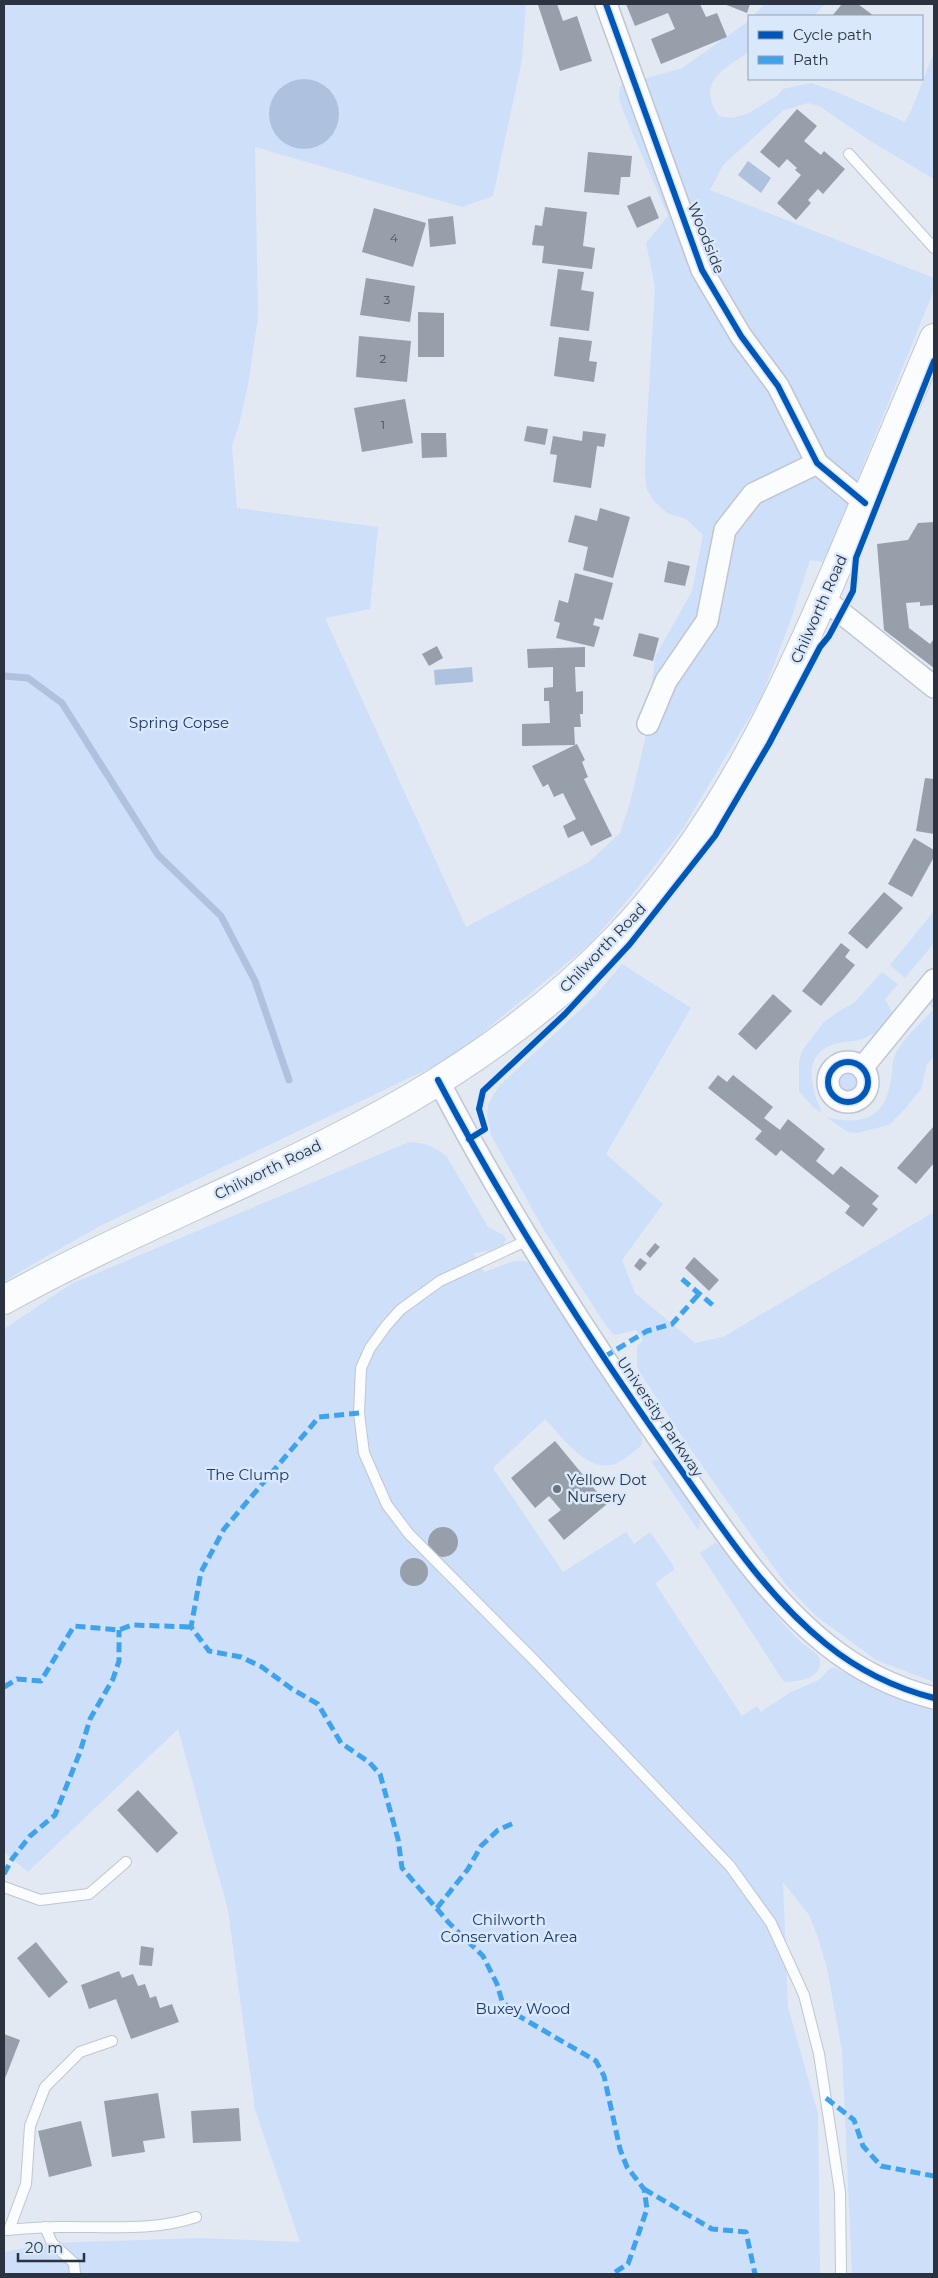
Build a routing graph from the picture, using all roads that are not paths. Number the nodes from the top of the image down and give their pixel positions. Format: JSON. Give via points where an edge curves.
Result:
{"nodes":[{"id":1,"x":606,"y":4,"type":"edge"},
{"id":2,"x":849,"y":154,"type":"dead end"},
{"id":3,"x":934,"y":248,"type":"edge"},
{"id":4,"x":934,"y":338,"type":"edge"},
{"id":5,"x":927,"y":374,"type":"edge"},
{"id":6,"x":817,"y":463,"type":"junction"},
{"id":7,"x":865,"y":503,"type":"junction"},
{"id":8,"x":824,"y":599,"type":"junction"},
{"id":9,"x":934,"y":688,"type":"edge"},
{"id":10,"x":648,"y":724,"type":"dead end"},
{"id":11,"x":934,"y":980,"type":"edge"},
{"id":12,"x":862,"y":1068,"type":"dead end"},
{"id":13,"x":438,"y":1080,"type":"junction"},
{"id":14,"x":528,"y":1240,"type":"junction"},
{"id":15,"x":4,"y":1300,"type":"edge"},
{"id":16,"x":934,"y":1698,"type":"edge"},
{"id":17,"x":126,"y":1862,"type":"dead end"},
{"id":18,"x":4,"y":1887,"type":"edge"},
{"id":19,"x":112,"y":2041,"type":"dead end"},
{"id":20,"x":196,"y":2217,"type":"dead end"},
{"id":21,"x":45,"y":2228,"type":"junction"},
{"id":22,"x":6,"y":2230,"type":"edge"},
{"id":23,"x":75,"y":2274,"type":"edge"},
{"id":24,"x":841,"y":2274,"type":"edge"}],
"edges":[{"from":1,"to":6,"type":"street","name":"Woodside","via":[[702,270],[741,336],[778,386]]},
{"from":2,"to":3,"type":"lane"},
{"from":4,"to":5,"type":"main road","name":"Chilworth Road"},
{"from":5,"to":7,"type":"main road","name":"Chilworth Road"},
{"from":6,"to":7,"type":"street","name":"Woodside"},
{"from":6,"to":10,"type":"street","via":[[753,494],[725,530],[707,621],[666,681]]},
{"from":7,"to":8,"type":"main road","name":"Chilworth Road"},
{"from":8,"to":9,"type":"street"},
{"from":8,"to":13,"type":"main road","name":"Chilworth Road","via":[[758,739],[686,852],[647,902],[620,935],[549,1002],[511,1032]]},
{"from":11,"to":12,"type":"street"},
{"from":13,"to":14,"type":"street","name":"University Parkway"},
{"from":13,"to":15,"type":"main road","name":"Chilworth Road","via":[[272,1170],[127,1236]]},
{"from":14,"to":16,"type":"street","name":"University Parkway","via":[[660,1441],[721,1528],[775,1594],[801,1622],[847,1660],[872,1675]]},
{"from":14,"to":24,"type":"lane","via":[[440,1281],[400,1310],[386,1326],[361,1368],[359,1413],[364,1452],[387,1504],[409,1534],[730,1866],[771,1923],[804,1995],[819,2054],[840,2192]]},
{"from":17,"to":18,"type":"lane","via":[[89,1894],[40,1900]]},
{"from":19,"to":22,"type":"lane","via":[[80,2052],[45,2087],[30,2126],[26,2184]]},
{"from":20,"to":21,"type":"lane","via":[[156,2227]]},
{"from":21,"to":22,"type":"lane"},
{"from":21,"to":23,"type":"lane","via":[[52,2243],[74,2262]]}]}
